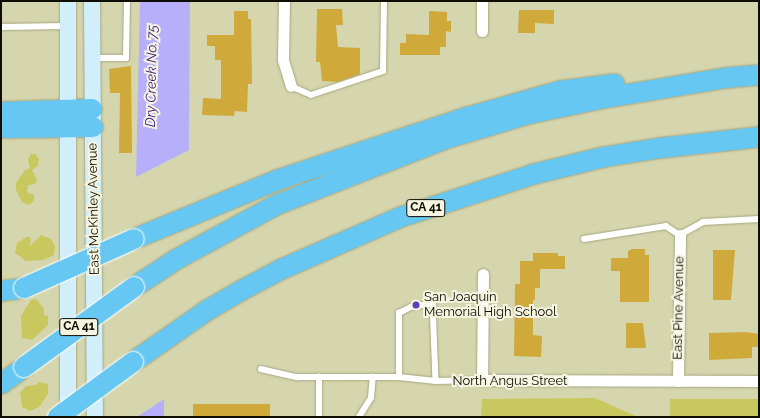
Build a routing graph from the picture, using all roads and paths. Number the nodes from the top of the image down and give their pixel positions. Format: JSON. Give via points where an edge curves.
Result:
{"nodes":[{"id":1,"x":68,"y":1,"type":"edge"},
{"id":2,"x":92,"y":1,"type":"edge"},
{"id":3,"x":127,"y":1,"type":"edge"},
{"id":4,"x":284,"y":1,"type":"edge"},
{"id":5,"x":384,"y":1,"type":"edge"},
{"id":6,"x":482,"y":1,"type":"edge"},
{"id":7,"x":1,"y":26,"type":"edge"},
{"id":8,"x":68,"y":26,"type":"junction"},
{"id":9,"x":482,"y":31,"type":"dead end"},
{"id":10,"x":92,"y":58,"type":"junction"},
{"id":11,"x":759,"y":75,"type":"edge"},
{"id":12,"x":724,"y":78,"type":"junction"},
{"id":13,"x":291,"y":86,"type":"joint"},
{"id":14,"x":1,"y":112,"type":"edge"},
{"id":15,"x":93,"y":118,"type":"junction"},
{"id":16,"x":68,"y":119,"type":"junction"},
{"id":17,"x":1,"y":128,"type":"edge"},
{"id":18,"x":759,"y":137,"type":"edge"},
{"id":19,"x":759,"y":219,"type":"edge"},
{"id":20,"x":680,"y":235,"type":"junction"},
{"id":21,"x":584,"y":239,"type":"dead end"},
{"id":22,"x":483,"y":274,"type":"dead end"},
{"id":23,"x":1,"y":291,"type":"edge"},
{"id":24,"x":261,"y":368,"type":"dead end"},
{"id":25,"x":319,"y":377,"type":"junction"},
{"id":26,"x":373,"y":377,"type":"junction"},
{"id":27,"x":399,"y":377,"type":"junction"},
{"id":28,"x":482,"y":380,"type":"junction"},
{"id":29,"x":436,"y":381,"type":"junction"},
{"id":30,"x":678,"y":381,"type":"junction"},
{"id":31,"x":759,"y":381,"type":"edge"},
{"id":32,"x":1,"y":384,"type":"edge"},
{"id":33,"x":58,"y":417,"type":"edge"},
{"id":34,"x":68,"y":417,"type":"edge"},
{"id":35,"x":95,"y":417,"type":"edge"},
{"id":36,"x":318,"y":417,"type":"edge"},
{"id":37,"x":359,"y":417,"type":"edge"}],
"edges":[{"from":1,"to":8,"type":"main road","name":"East McKinley Avenue"},
{"from":2,"to":10,"type":"main road","name":"East McKinley Avenue"},
{"from":3,"to":10,"type":"lane","via":[[126,58]]},
{"from":4,"to":13,"type":"street","via":[[283,60]]},
{"from":5,"to":13,"type":"lane","via":[[383,72],[311,95]]},
{"from":6,"to":9,"type":"street"},
{"from":7,"to":8,"type":"lane"},
{"from":8,"to":16,"type":"main road","name":"East McKinley Avenue"},
{"from":10,"to":15,"type":"main road","name":"East McKinley Avenue"},
{"from":11,"to":12,"type":"highway","number":"CA 41"},
{"from":12,"to":23,"type":"highway","bridge":true,"via":[[657,80],[560,91],[468,116],[278,180],[134,239],[24,288]]},
{"from":12,"to":32,"type":"highway","number":"CA 41","bridge":true,"via":[[528,114],[445,139],[276,205],[177,259],[134,287]]},
{"from":14,"to":16,"type":"highway"},
{"from":15,"to":16,"type":"highway"},
{"from":15,"to":35,"type":"main road","name":"East McKinley Avenue"},
{"from":16,"to":17,"type":"highway"},
{"from":16,"to":34,"type":"main road","name":"East McKinley Avenue"},
{"from":18,"to":33,"type":"highway","number":"CA 41","bridge":true,"via":[[604,157],[534,174],[401,217],[282,269],[206,311]]},
{"from":19,"to":20,"type":"lane","via":[[703,222]]},
{"from":20,"to":21,"type":"lane","via":[[666,226]]},
{"from":20,"to":30,"type":"street","name":"East Pine Avenue"},
{"from":22,"to":28,"type":"street"},
{"from":24,"to":25,"type":"lane","name":"North Angus Street","via":[[297,378]]},
{"from":25,"to":26,"type":"lane","name":"North Angus Street"},
{"from":25,"to":36,"type":"lane"},
{"from":26,"to":27,"type":"lane","name":"North Angus Street"},
{"from":26,"to":37,"type":"lane","via":[[371,398]]},
{"from":27,"to":29,"type":"lane","name":"North Angus Street"},
{"from":27,"to":29,"type":"lane","via":[[399,313],[411,307],[433,303]]},
{"from":28,"to":29,"type":"lane","name":"North Angus Street"},
{"from":28,"to":30,"type":"street","name":"North Angus Street"},
{"from":30,"to":31,"type":"street","name":"North Angus Street"}]}
